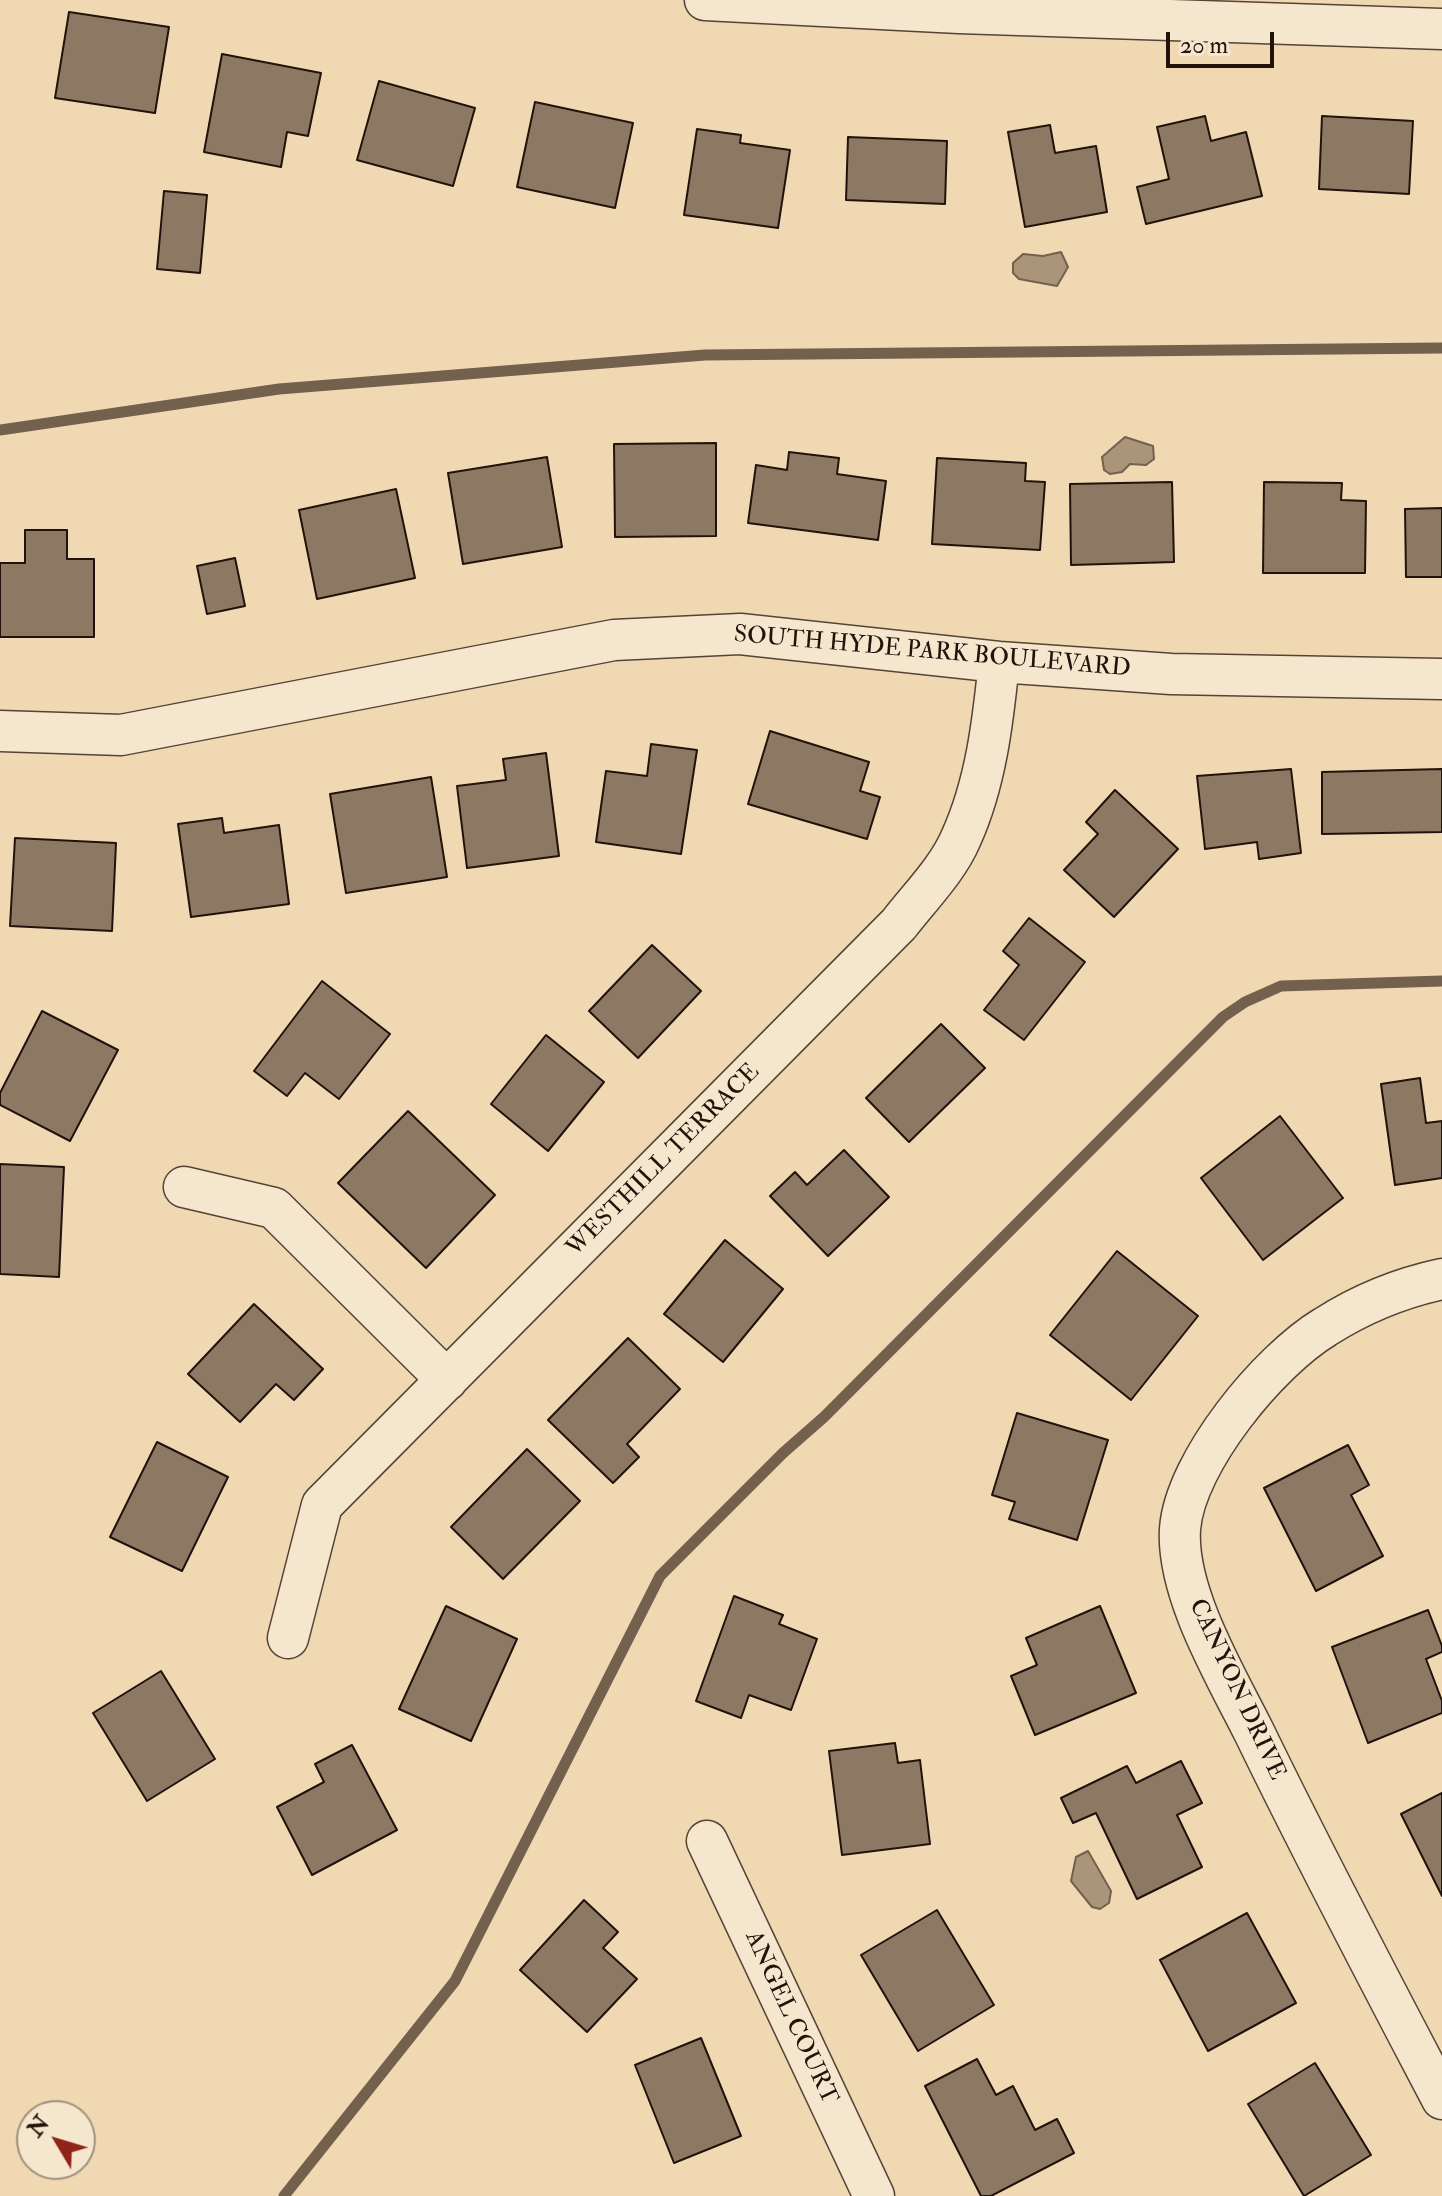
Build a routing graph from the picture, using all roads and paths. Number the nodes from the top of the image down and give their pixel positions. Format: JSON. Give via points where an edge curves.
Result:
{"nodes":[{"id":1,"x":705,"y":0,"type":"edge"},
{"id":2,"x":1442,"y":29,"type":"edge"},
{"id":3,"x":999,"y":662,"type":"junction"},
{"id":4,"x":1442,"y":679,"type":"edge"},
{"id":5,"x":0,"y":731,"type":"edge"},
{"id":6,"x":184,"y":1187,"type":"dead end"},
{"id":7,"x":1442,"y":1279,"type":"edge"},
{"id":8,"x":447,"y":1380,"type":"junction"},
{"id":9,"x":288,"y":1638,"type":"dead end"},
{"id":10,"x":707,"y":1841,"type":"dead end"},
{"id":11,"x":1442,"y":2099,"type":"edge"},
{"id":12,"x":874,"y":2196,"type":"edge"}],
"edges":[{"from":1,"to":2,"type":"street"},
{"from":3,"to":4,"type":"street","name":"SOUTH HYDE PARK BOULEVARD","via":[[1171,674]]},
{"from":3,"to":5,"type":"street","name":"SOUTH HYDE PARK BOULEVARD","via":[[740,634],[614,640],[121,735]]},
{"from":3,"to":8,"type":"street","name":"WESTHILL TERRACE","via":[[991,737],[961,839],[899,924]]},
{"from":6,"to":8,"type":"street","via":[[274,1208]]},
{"from":7,"to":11,"type":"street","name":"CANYON DRIVE","via":[[1371,1301],[1322,1328],[1281,1365],[1237,1409],[1211,1446],[1180,1528],[1186,1578],[1214,1650]]},
{"from":8,"to":9,"type":"street","name":"WESTHILL TERRACE","via":[[322,1505]]},
{"from":10,"to":12,"type":"street","name":"ANGEL COURT"}]}
